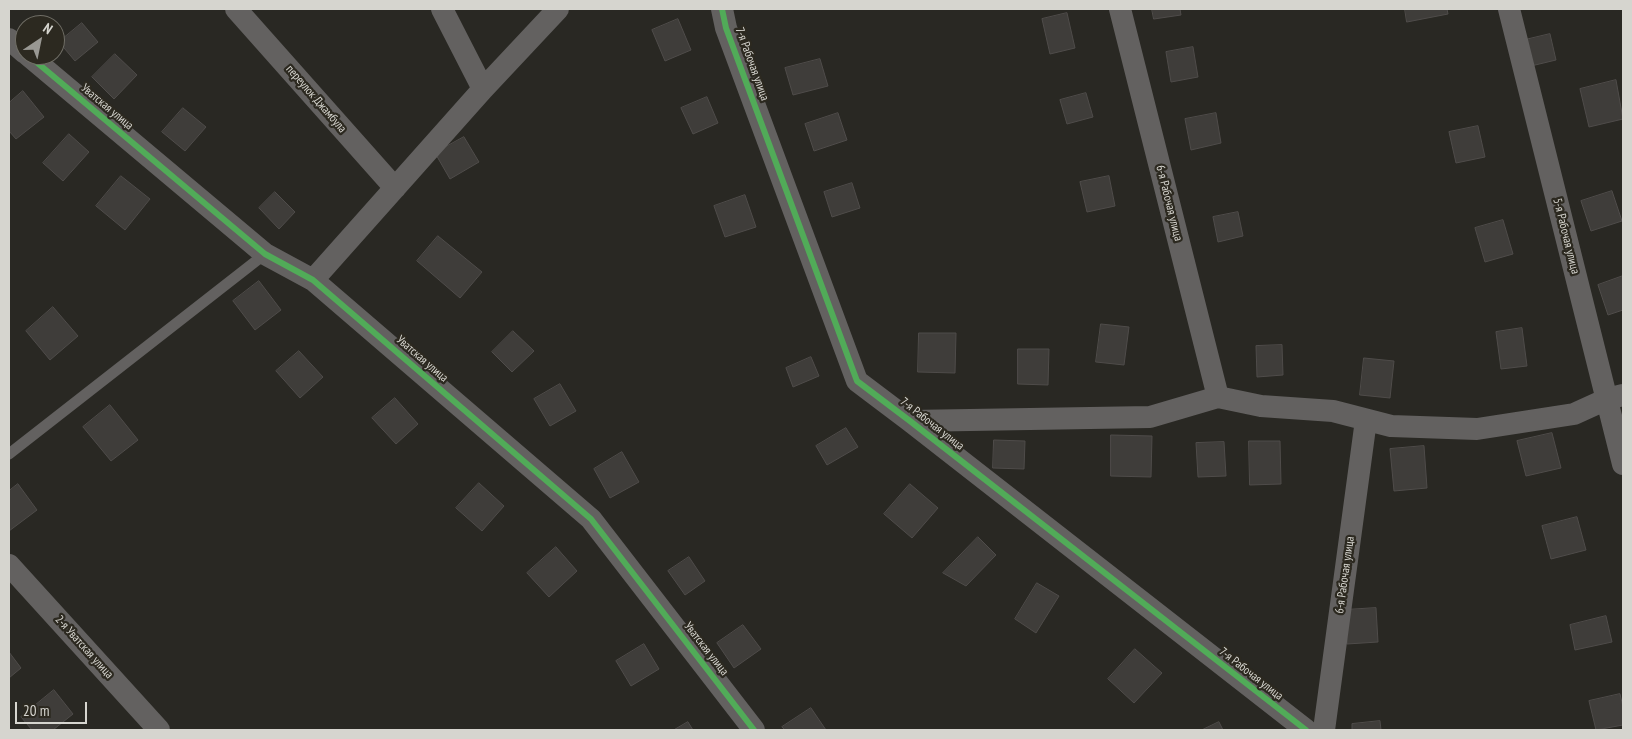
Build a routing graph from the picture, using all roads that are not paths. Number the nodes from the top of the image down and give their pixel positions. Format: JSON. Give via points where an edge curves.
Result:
{"nodes":[{"id":1,"x":236,"y":9,"type":"edge"},
{"id":2,"x":442,"y":9,"type":"edge"},
{"id":3,"x":558,"y":9,"type":"edge"},
{"id":4,"x":722,"y":9,"type":"edge"},
{"id":5,"x":1120,"y":9,"type":"edge"},
{"id":6,"x":1509,"y":9,"type":"edge"},
{"id":7,"x":39,"y":65,"type":"edge"},
{"id":8,"x":484,"y":89,"type":"junction"},
{"id":9,"x":395,"y":188,"type":"junction"},
{"id":10,"x":265,"y":254,"type":"junction"},
{"id":11,"x":313,"y":280,"type":"junction"},
{"id":12,"x":1218,"y":397,"type":"junction"},
{"id":13,"x":1615,"y":397,"type":"edge"},
{"id":14,"x":1366,"y":420,"type":"junction"},
{"id":15,"x":910,"y":421,"type":"junction"},
{"id":16,"x":9,"y":454,"type":"edge"},
{"id":17,"x":1623,"y":464,"type":"edge"},
{"id":18,"x":9,"y":565,"type":"edge"},
{"id":19,"x":159,"y":730,"type":"edge"},
{"id":20,"x":754,"y":730,"type":"edge"},
{"id":21,"x":1306,"y":730,"type":"edge"},
{"id":22,"x":1324,"y":730,"type":"edge"}],
"edges":[{"from":1,"to":9,"type":"street","name":"переулок Джамбула"},
{"from":2,"to":8,"type":"street"},
{"from":3,"to":8,"type":"street"},
{"from":4,"to":15,"type":"street","name":"7-я Рабочая улица","via":[[856,382]]},
{"from":5,"to":12,"type":"street","name":"6-я Рабочая улица"},
{"from":6,"to":13,"type":"street","name":"5-я Рабочая улица"},
{"from":7,"to":10,"type":"street","name":"Уватская улица"},
{"from":8,"to":9,"type":"street"},
{"from":9,"to":11,"type":"street"},
{"from":10,"to":11,"type":"street","name":"Уватская улица"},
{"from":10,"to":16,"type":"lane"},
{"from":11,"to":20,"type":"street","name":"Уватская улица","via":[[591,519]]},
{"from":12,"to":14,"type":"street","via":[[1261,406],[1333,411]]},
{"from":12,"to":15,"type":"street","via":[[1150,417]]},
{"from":13,"to":14,"type":"street","via":[[1574,414],[1477,428],[1391,426]]},
{"from":13,"to":17,"type":"street","name":"5-я Рабочая улица"},
{"from":14,"to":22,"type":"street","name":"6-я Рабочая улица"},
{"from":15,"to":21,"type":"street","name":"7-я Рабочая улица"},
{"from":18,"to":19,"type":"street","name":"2-я Уватская улица"}]}
